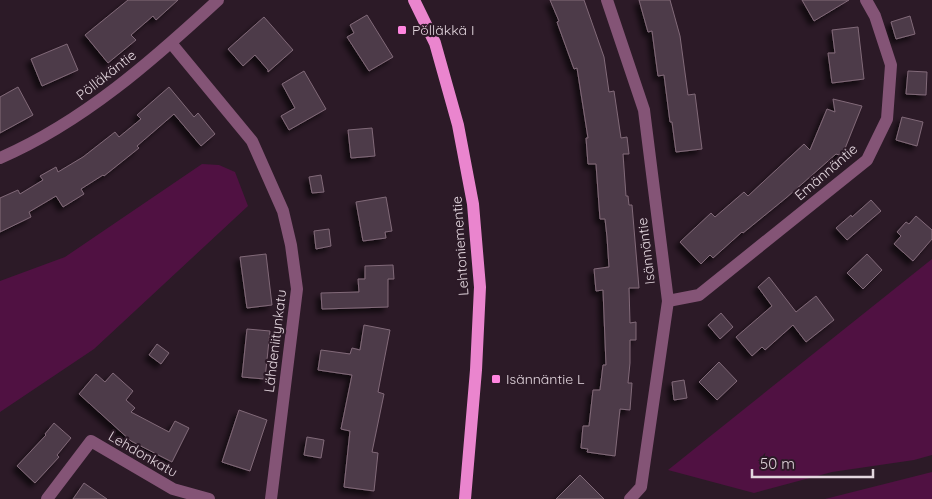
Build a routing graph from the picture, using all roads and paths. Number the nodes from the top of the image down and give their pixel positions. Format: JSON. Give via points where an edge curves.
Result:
{"nodes":[{"id":1,"x":218,"y":0,"type":"edge"},
{"id":2,"x":414,"y":0,"type":"edge"},
{"id":3,"x":607,"y":0,"type":"edge"},
{"id":4,"x":866,"y":0,"type":"edge"},
{"id":5,"x":171,"y":43,"type":"junction"},
{"id":6,"x":0,"y":158,"type":"edge"},
{"id":7,"x":668,"y":301,"type":"junction"},
{"id":8,"x":47,"y":499,"type":"edge"},
{"id":9,"x":209,"y":499,"type":"edge"},
{"id":10,"x":271,"y":499,"type":"edge"},
{"id":11,"x":465,"y":499,"type":"edge"},
{"id":12,"x":630,"y":499,"type":"edge"}],
"edges":[{"from":1,"to":5,"type":"street","name":"Pölläkäntie"},
{"from":2,"to":11,"type":"main road","name":"Lehtoniementie","via":[[436,43],[458,125],[473,204],[480,287]]},
{"from":3,"to":7,"type":"street","name":"Isännäntie","via":[[644,110]]},
{"from":4,"to":7,"type":"street","name":"Emännäntie","via":[[875,16],[891,65],[887,119],[867,160],[699,295]]},
{"from":5,"to":6,"type":"street","name":"Pölläkäntie","via":[[83,112]]},
{"from":5,"to":10,"type":"street","name":"Lähdeniitynkatu","via":[[252,141],[283,210],[291,244],[297,289]]},
{"from":7,"to":12,"type":"street","name":"Isännäntie","via":[[641,486]]},
{"from":8,"to":9,"type":"street","name":"Lehdonkatu","via":[[92,441],[173,489]]}]}
